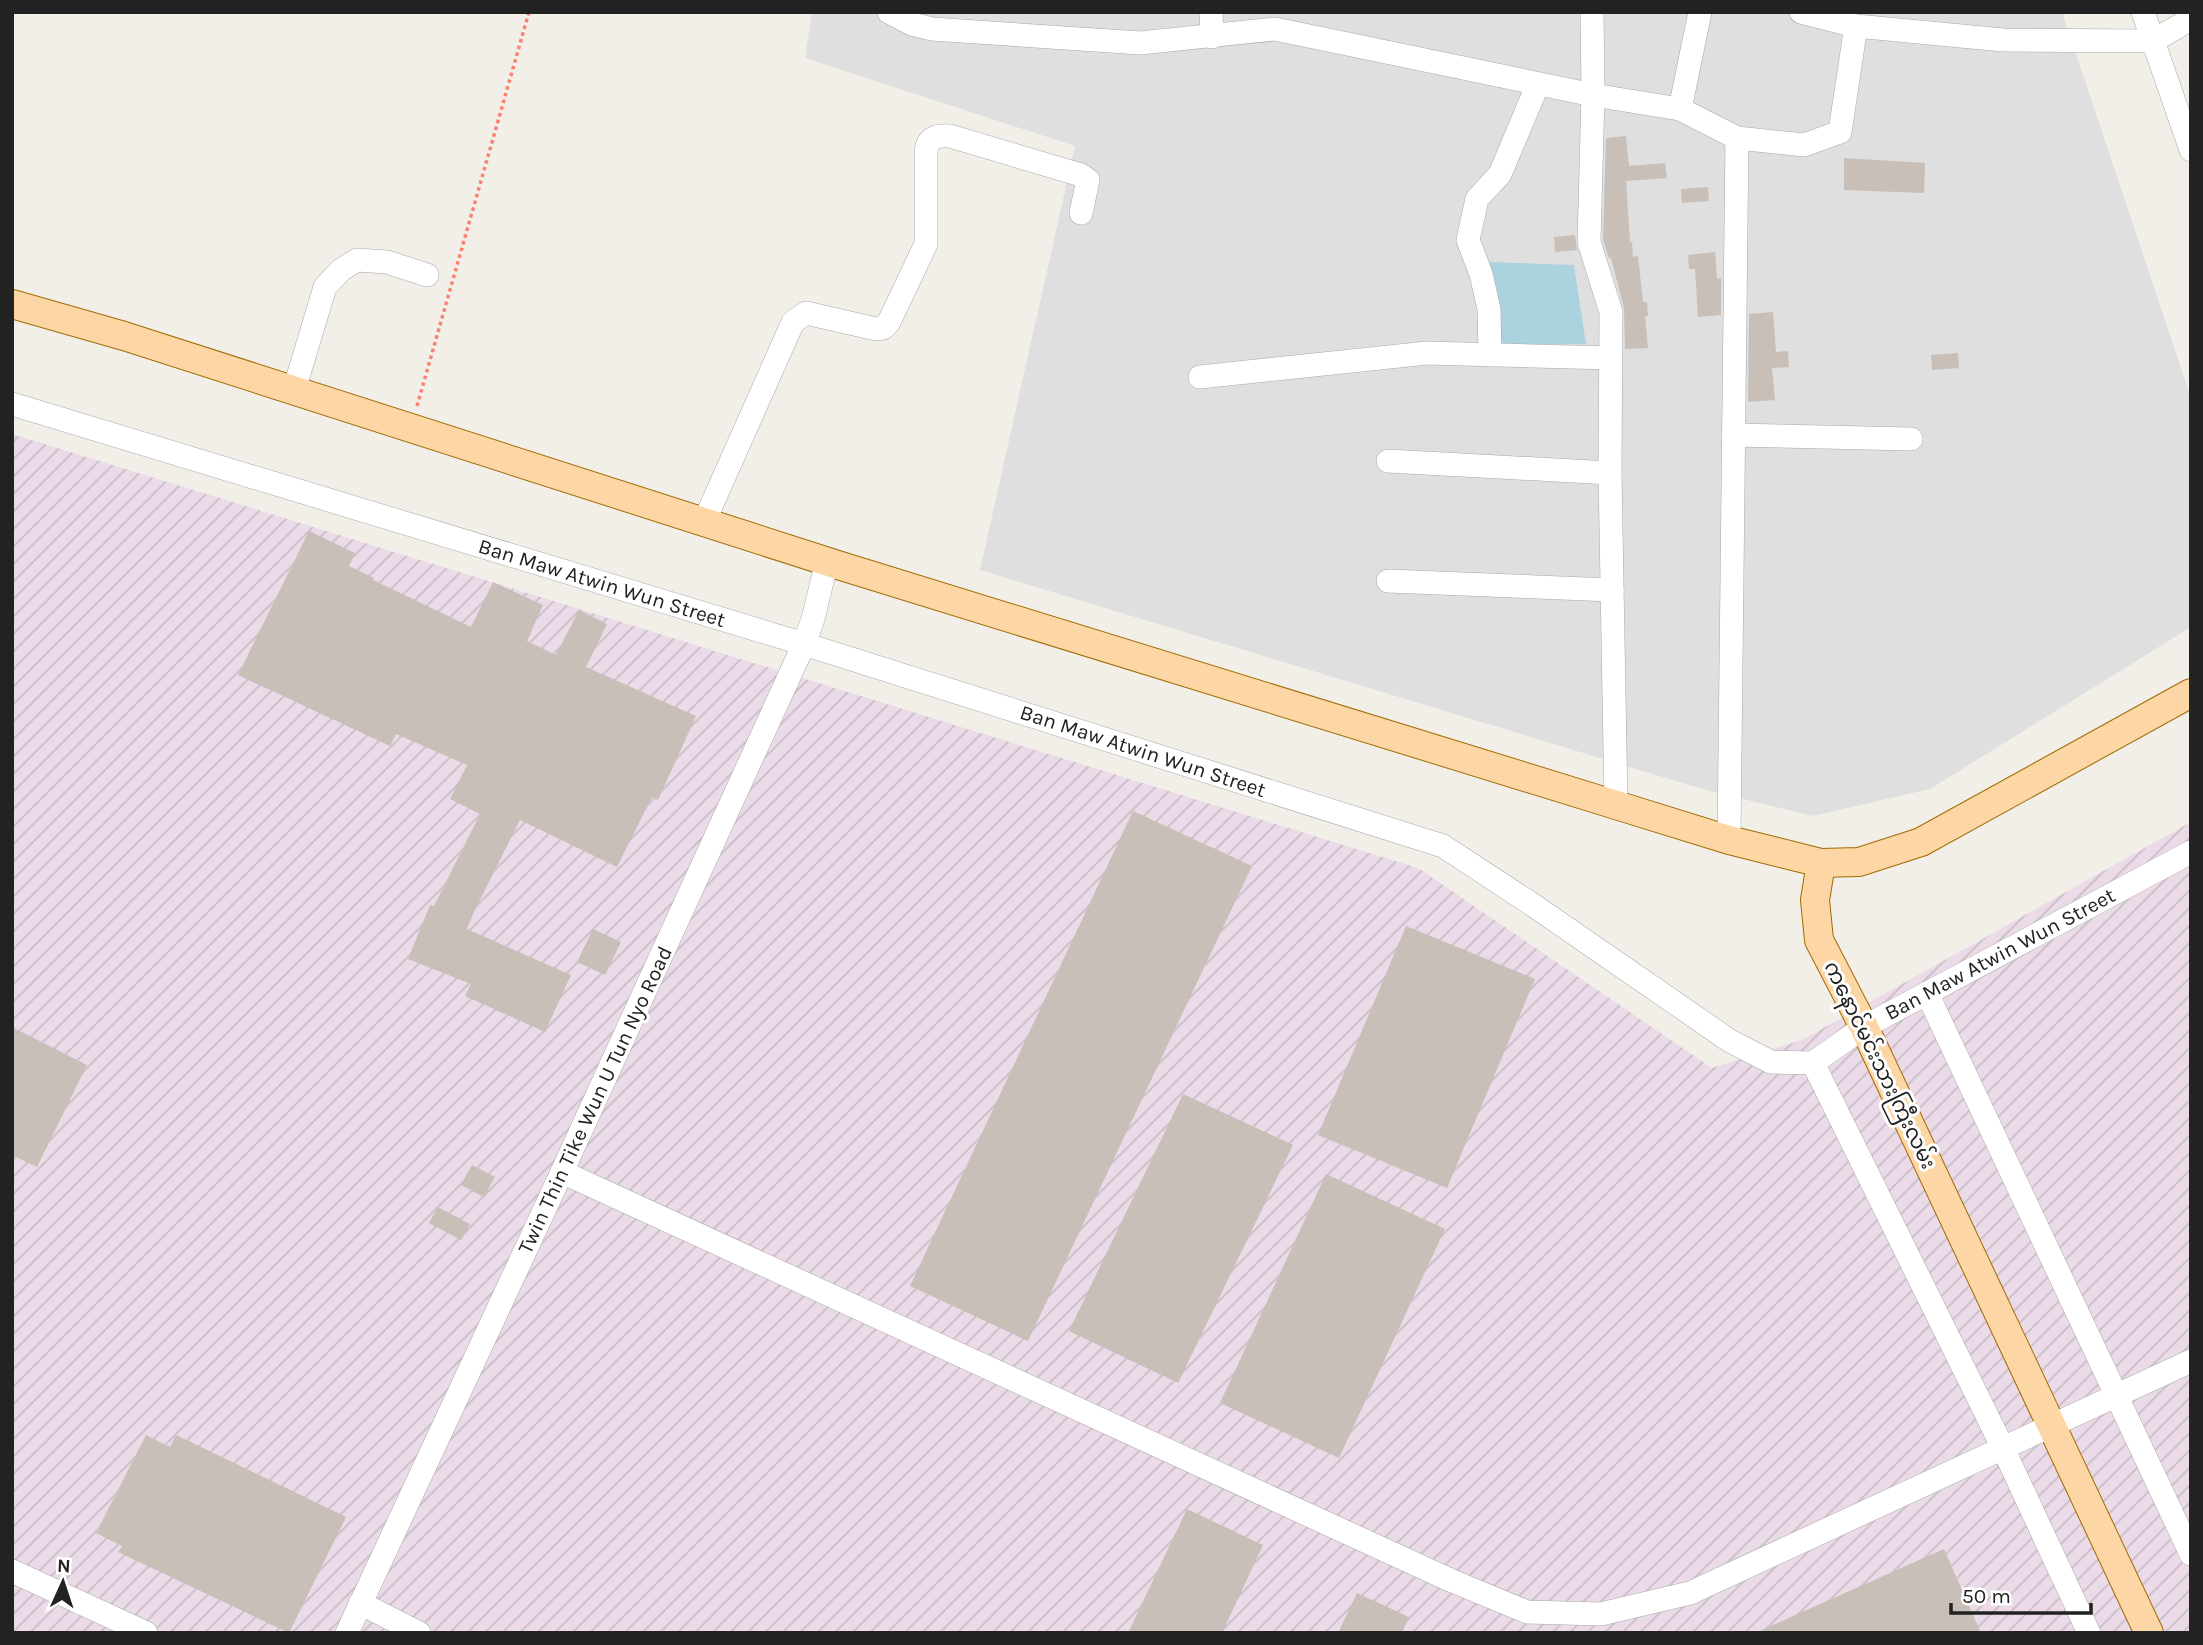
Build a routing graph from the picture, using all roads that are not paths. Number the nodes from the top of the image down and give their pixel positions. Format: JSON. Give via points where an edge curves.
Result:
{"nodes":[{"id":1,"x":890,"y":12,"type":"edge"},
{"id":2,"x":1211,"y":12,"type":"edge"},
{"id":3,"x":1592,"y":12,"type":"edge"},
{"id":4,"x":1700,"y":12,"type":"edge"},
{"id":5,"x":1801,"y":12,"type":"edge"},
{"id":6,"x":2143,"y":12,"type":"edge"},
{"id":7,"x":2191,"y":19,"type":"edge"},
{"id":8,"x":1919,"y":22,"type":"edge"},
{"id":9,"x":1856,"y":26,"type":"junction"},
{"id":10,"x":1212,"y":37,"type":"junction"},
{"id":11,"x":2153,"y":41,"type":"junction"},
{"id":12,"x":1538,"y":84,"type":"junction"},
{"id":13,"x":1593,"y":95,"type":"junction"},
{"id":14,"x":1680,"y":109,"type":"junction"},
{"id":15,"x":1737,"y":138,"type":"junction"},
{"id":16,"x":2191,"y":150,"type":"edge"},
{"id":17,"x":1081,"y":213,"type":"dead end"},
{"id":18,"x":427,"y":275,"type":"dead end"},
{"id":19,"x":12,"y":304,"type":"edge"},
{"id":20,"x":1490,"y":355,"type":"junction"},
{"id":21,"x":1610,"y":358,"type":"junction"},
{"id":22,"x":1200,"y":377,"type":"dead end"},
{"id":23,"x":293,"y":390,"type":"junction"},
{"id":24,"x":12,"y":404,"type":"edge"},
{"id":25,"x":1733,"y":435,"type":"junction"},
{"id":26,"x":1911,"y":439,"type":"dead end"},
{"id":27,"x":1388,"y":461,"type":"dead end"},
{"id":28,"x":1610,"y":473,"type":"junction"},
{"id":29,"x":704,"y":522,"type":"junction"},
{"id":30,"x":827,"y":561,"type":"junction"},
{"id":31,"x":1388,"y":581,"type":"dead end"},
{"id":32,"x":1612,"y":590,"type":"junction"},
{"id":33,"x":804,"y":644,"type":"junction"},
{"id":34,"x":2191,"y":694,"type":"edge"},
{"id":35,"x":1616,"y":806,"type":"junction"},
{"id":36,"x":1729,"y":840,"type":"junction"},
{"id":37,"x":2191,"y":852,"type":"edge"},
{"id":38,"x":1821,"y":863,"type":"junction"},
{"id":39,"x":1927,"y":993,"type":"junction"},
{"id":40,"x":1864,"y":1027,"type":"junction"},
{"id":41,"x":1813,"y":1063,"type":"junction"},
{"id":42,"x":562,"y":1172,"type":"junction"},
{"id":43,"x":2191,"y":1362,"type":"edge"},
{"id":44,"x":2117,"y":1396,"type":"junction"},
{"id":45,"x":2052,"y":1426,"type":"junction"},
{"id":46,"x":2003,"y":1448,"type":"junction"},
{"id":47,"x":2191,"y":1554,"type":"edge"},
{"id":48,"x":12,"y":1570,"type":"edge"},
{"id":49,"x":360,"y":1603,"type":"junction"},
{"id":50,"x":146,"y":1633,"type":"edge"},
{"id":51,"x":347,"y":1633,"type":"edge"},
{"id":52,"x":419,"y":1633,"type":"edge"},
{"id":53,"x":2089,"y":1633,"type":"edge"},
{"id":54,"x":2149,"y":1633,"type":"edge"}],
"edges":[{"from":1,"to":10,"type":"street","via":[[932,29],[1140,43]]},
{"from":2,"to":10,"type":"street"},
{"from":3,"to":13,"type":"street"},
{"from":4,"to":14,"type":"street"},
{"from":5,"to":9,"type":"street"},
{"from":6,"to":11,"type":"street"},
{"from":7,"to":11,"type":"street"},
{"from":8,"to":9,"type":"street"},
{"from":8,"to":11,"type":"street","via":[[2003,40]]},
{"from":9,"to":15,"type":"street","via":[[1840,132],[1804,145]]},
{"from":10,"to":12,"type":"street","via":[[1275,29]]},
{"from":11,"to":16,"type":"street"},
{"from":12,"to":13,"type":"street"},
{"from":12,"to":20,"type":"street","via":[[1500,174],[1477,199],[1468,240],[1489,309]]},
{"from":13,"to":14,"type":"street"},
{"from":13,"to":21,"type":"street","via":[[1588,242],[1611,312]]},
{"from":14,"to":15,"type":"street"},
{"from":15,"to":25,"type":"street"},
{"from":17,"to":29,"type":"street","via":[[1088,180],[1081,175],[950,136],[931,139],[926,152],[926,244],[889,322],[876,329],[806,313],[793,322]]},
{"from":18,"to":23,"type":"street","via":[[387,262],[357,260],[341,270],[325,287]]},
{"from":19,"to":23,"type":"main road"},
{"from":20,"to":21,"type":"street"},
{"from":20,"to":22,"type":"street","via":[[1427,353]]},
{"from":21,"to":28,"type":"street"},
{"from":23,"to":29,"type":"main road"},
{"from":24,"to":33,"type":"street","name":"Ban Maw Atwin Wun Street"},
{"from":25,"to":26,"type":"street"},
{"from":25,"to":36,"type":"street"},
{"from":27,"to":28,"type":"street"},
{"from":28,"to":32,"type":"street"},
{"from":29,"to":30,"type":"main road"},
{"from":30,"to":33,"type":"street","name":"Twin Thin Tike Wun U Tun Nyo Road"},
{"from":30,"to":35,"type":"main road"},
{"from":31,"to":32,"type":"street"},
{"from":32,"to":35,"type":"street"},
{"from":33,"to":41,"type":"street","name":"Ban Maw Atwin Wun Street","via":[[1443,846],[1730,1041],[1771,1062]]},
{"from":33,"to":42,"type":"street","name":"Twin Thin Tike Wun U Tun Nyo Road"},
{"from":34,"to":38,"type":"main road","via":[[1921,842],[1859,862]]},
{"from":35,"to":36,"type":"main road"},
{"from":36,"to":38,"type":"main road"},
{"from":37,"to":39,"type":"street","name":"Ban Maw Atwin Wun Street"},
{"from":38,"to":40,"type":"main road","name":"ကနောင်မင်းသားကြီးလမ်း","via":[[1815,900],[1818,940]]},
{"from":39,"to":40,"type":"street","name":"Ban Maw Atwin Wun Street"},
{"from":39,"to":44,"type":"street"},
{"from":40,"to":41,"type":"street","name":"Ban Maw Atwin Wun Street"},
{"from":40,"to":45,"type":"main road","name":"ကနောင်မင်းသားကြီးလမ်း"},
{"from":41,"to":46,"type":"street"},
{"from":42,"to":46,"type":"street","via":[[1424,1569],[1527,1612],[1601,1614],[1690,1593]]},
{"from":42,"to":49,"type":"street","name":"Twin Thin Tike Wun U Tun Nyo Road"},
{"from":43,"to":44,"type":"street"},
{"from":44,"to":45,"type":"street"},
{"from":44,"to":47,"type":"street"},
{"from":45,"to":46,"type":"street"},
{"from":45,"to":54,"type":"main road","name":"ကနောင်မင်းသားကြီးလမ်း"},
{"from":46,"to":53,"type":"street"},
{"from":48,"to":50,"type":"street"},
{"from":49,"to":51,"type":"street","name":"Twin Thin Tike Wun U Tun Nyo Road"},
{"from":49,"to":52,"type":"street"}]}
